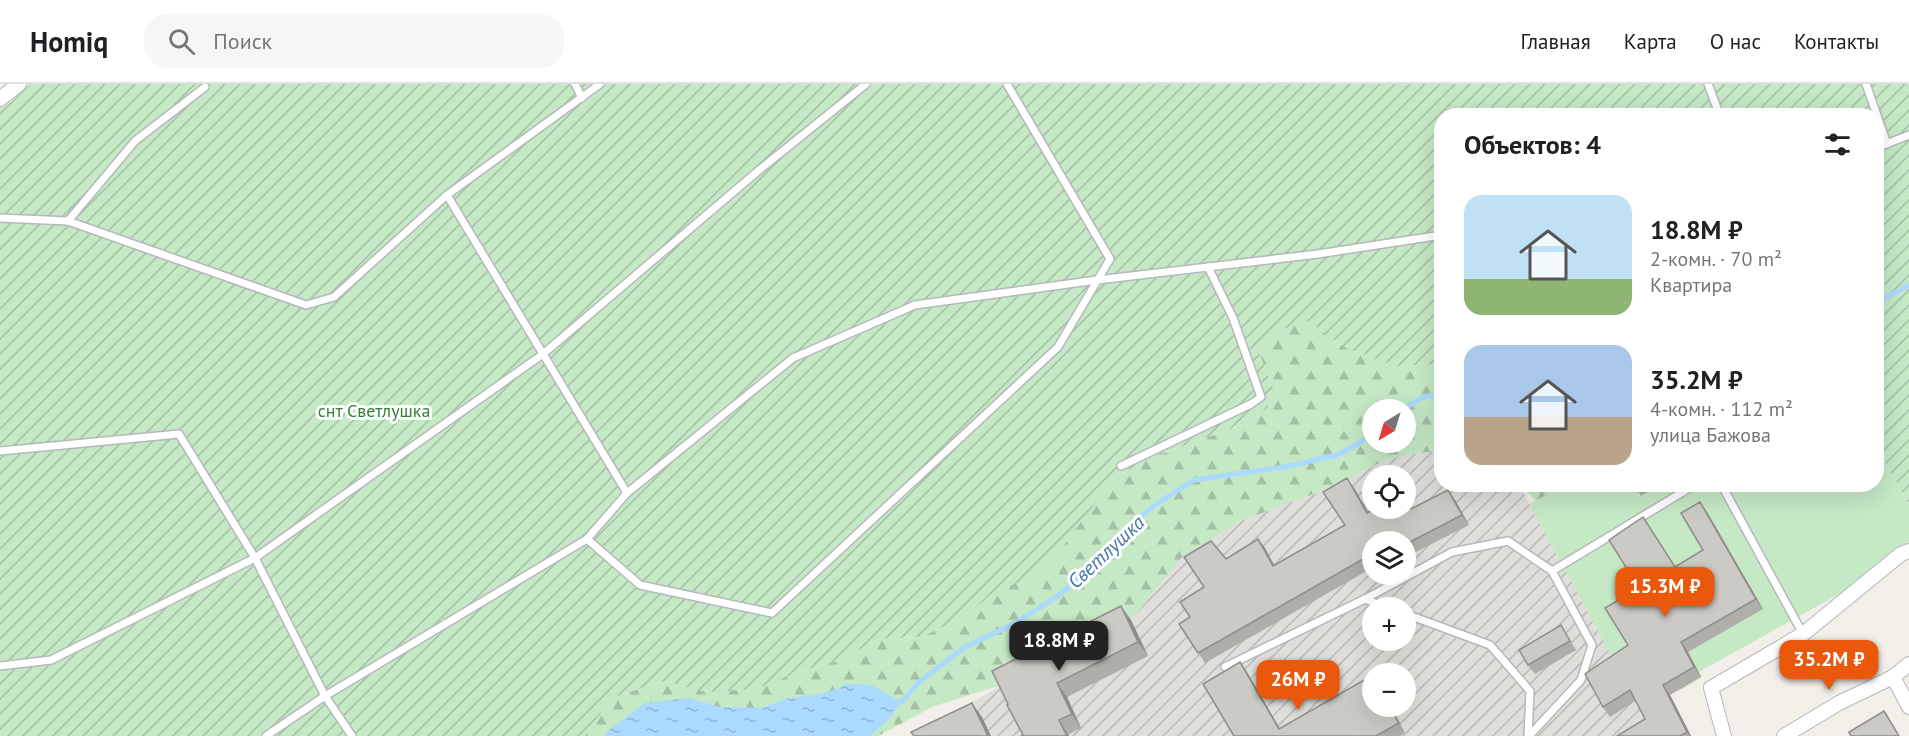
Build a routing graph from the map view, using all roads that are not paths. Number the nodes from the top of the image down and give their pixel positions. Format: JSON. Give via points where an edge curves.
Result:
{"nodes":[{"id":1,"x":19,"y":84,"type":"edge"},
{"id":2,"x":575,"y":84,"type":"edge"},
{"id":3,"x":600,"y":84,"type":"edge"},
{"id":4,"x":866,"y":84,"type":"edge"},
{"id":5,"x":1007,"y":84,"type":"edge"},
{"id":6,"x":1708,"y":84,"type":"edge"},
{"id":7,"x":1866,"y":84,"type":"edge"},
{"id":8,"x":205,"y":87,"type":"dead end"},
{"id":9,"x":582,"y":98,"type":"junction"},
{"id":10,"x":0,"y":99,"type":"edge"},
{"id":11,"x":1717,"y":108,"type":"edge"},
{"id":12,"x":1874,"y":108,"type":"edge"},
{"id":13,"x":1884,"y":135,"type":"edge"},
{"id":14,"x":1909,"y":135,"type":"edge"},
{"id":15,"x":1887,"y":144,"type":"junction"},
{"id":16,"x":1884,"y":145,"type":"edge"},
{"id":17,"x":447,"y":195,"type":"junction"},
{"id":18,"x":0,"y":218,"type":"edge"},
{"id":19,"x":68,"y":220,"type":"junction"},
{"id":20,"x":1434,"y":236,"type":"edge"},
{"id":21,"x":1208,"y":267,"type":"junction"},
{"id":22,"x":1097,"y":280,"type":"junction"},
{"id":23,"x":543,"y":354,"type":"junction"},
{"id":24,"x":0,"y":451,"type":"edge"},
{"id":25,"x":1121,"y":466,"type":"dead end"},
{"id":26,"x":1683,"y":492,"type":"edge"},
{"id":27,"x":1725,"y":492,"type":"edge"},
{"id":28,"x":627,"y":493,"type":"junction"},
{"id":29,"x":587,"y":539,"type":"junction"},
{"id":30,"x":1909,"y":550,"type":"edge"},
{"id":31,"x":255,"y":558,"type":"junction"},
{"id":32,"x":1552,"y":571,"type":"junction"},
{"id":33,"x":1369,"y":597,"type":"edge"},
{"id":34,"x":1362,"y":600,"type":"edge"},
{"id":35,"x":1416,"y":618,"type":"edge"},
{"id":36,"x":1803,"y":634,"type":"junction"},
{"id":37,"x":1909,"y":664,"type":"edge"},
{"id":38,"x":0,"y":666,"type":"edge"},
{"id":39,"x":1225,"y":667,"type":"dead end"},
{"id":40,"x":1893,"y":677,"type":"junction"},
{"id":41,"x":325,"y":696,"type":"junction"},
{"id":42,"x":1909,"y":707,"type":"edge"},
{"id":43,"x":266,"y":736,"type":"edge"},
{"id":44,"x":352,"y":736,"type":"edge"},
{"id":45,"x":1528,"y":736,"type":"edge"},
{"id":46,"x":1724,"y":736,"type":"edge"},
{"id":47,"x":1784,"y":736,"type":"edge"}],
"edges":[{"from":1,"to":10,"type":"street"},
{"from":2,"to":9,"type":"lane"},
{"from":3,"to":9,"type":"lane"},
{"from":4,"to":23,"type":"lane"},
{"from":5,"to":22,"type":"lane","via":[[1110,259]]},
{"from":6,"to":11,"type":"lane"},
{"from":7,"to":12,"type":"lane"},
{"from":8,"to":19,"type":"lane","via":[[135,141]]},
{"from":9,"to":17,"type":"lane"},
{"from":13,"to":15,"type":"lane"},
{"from":14,"to":15,"type":"lane"},
{"from":15,"to":16,"type":"lane"},
{"from":17,"to":19,"type":"lane","via":[[334,297],[306,305]]},
{"from":17,"to":23,"type":"lane"},
{"from":18,"to":19,"type":"lane"},
{"from":20,"to":21,"type":"lane"},
{"from":21,"to":22,"type":"lane"},
{"from":21,"to":25,"type":"lane","via":[[1233,318],[1260,397]]},
{"from":22,"to":28,"type":"lane","via":[[915,305],[793,358]]},
{"from":22,"to":29,"type":"lane","via":[[1058,347],[772,613],[640,585]]},
{"from":23,"to":28,"type":"lane"},
{"from":23,"to":31,"type":"lane"},
{"from":24,"to":31,"type":"lane","via":[[179,434]]},
{"from":26,"to":32,"type":"lane"},
{"from":27,"to":36,"type":"lane"},
{"from":28,"to":29,"type":"lane"},
{"from":29,"to":41,"type":"lane"},
{"from":30,"to":36,"type":"street"},
{"from":31,"to":38,"type":"lane","via":[[51,660]]},
{"from":31,"to":41,"type":"lane"},
{"from":32,"to":33,"type":"lane","via":[[1508,541],[1452,552]]},
{"from":32,"to":45,"type":"lane","via":[[1592,645],[1581,680]]},
{"from":34,"to":39,"type":"lane"},
{"from":35,"to":45,"type":"lane","via":[[1490,645],[1530,691]]},
{"from":36,"to":46,"type":"street","via":[[1711,688]]},
{"from":37,"to":40,"type":"street"},
{"from":40,"to":42,"type":"street"},
{"from":40,"to":47,"type":"street"},
{"from":41,"to":43,"type":"lane"},
{"from":41,"to":44,"type":"lane"}]}
